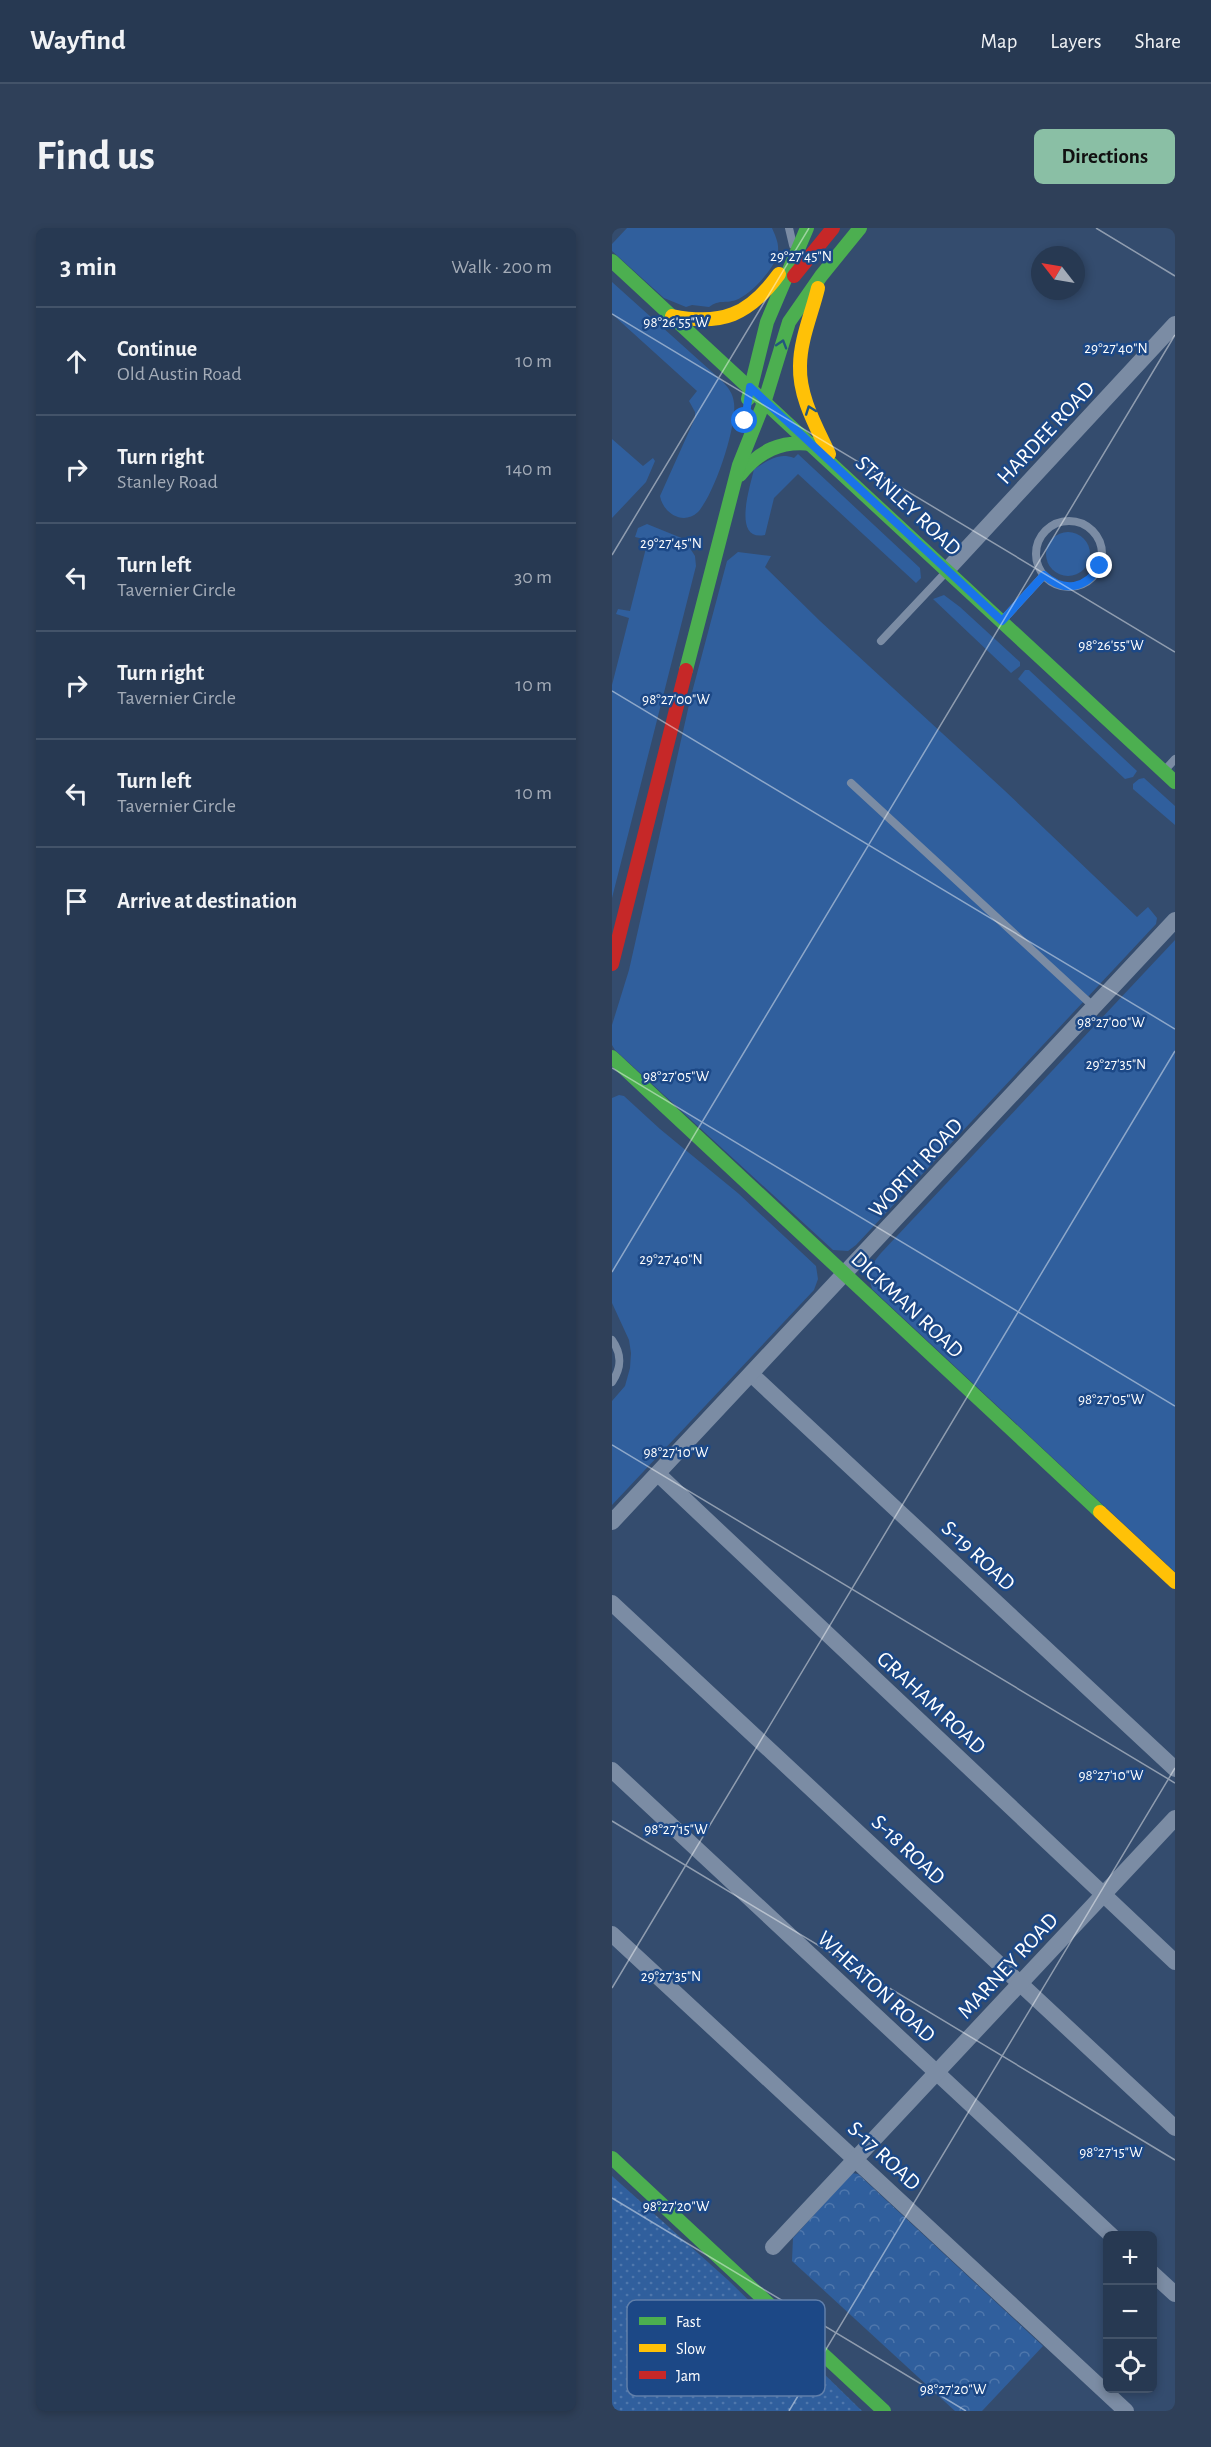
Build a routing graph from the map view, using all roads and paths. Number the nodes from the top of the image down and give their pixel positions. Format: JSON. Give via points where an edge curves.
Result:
{"nodes":[{"id":1,"x":789,"y":228,"type":"edge"},
{"id":2,"x":807,"y":228,"type":"edge"},
{"id":3,"x":833,"y":228,"type":"edge"},
{"id":4,"x":860,"y":228,"type":"edge"},
{"id":5,"x":800,"y":258,"type":"junction"},
{"id":6,"x":612,"y":261,"type":"edge"},
{"id":7,"x":821,"y":276,"type":"junction"},
{"id":8,"x":672,"y":316,"type":"junction"},
{"id":9,"x":1175,"y":324,"type":"edge"},
{"id":10,"x":750,"y":387,"type":"junction"},
{"id":11,"x":765,"y":400,"type":"junction"},
{"id":12,"x":812,"y":444,"type":"junction"},
{"id":13,"x":833,"y":464,"type":"junction"},
{"id":14,"x":739,"y":465,"type":"junction"},
{"id":15,"x":734,"y":484,"type":"junction"},
{"id":16,"x":947,"y":570,"type":"junction"},
{"id":17,"x":1044,"y":575,"type":"junction"},
{"id":18,"x":1002,"y":621,"type":"junction"},
{"id":19,"x":881,"y":640,"type":"dead end"},
{"id":20,"x":1175,"y":759,"type":"edge"},
{"id":21,"x":1164,"y":771,"type":"junction"},
{"id":22,"x":1175,"y":782,"type":"edge"},
{"id":23,"x":851,"y":783,"type":"dead end"},
{"id":24,"x":1175,"y":920,"type":"edge"},
{"id":25,"x":612,"y":964,"type":"edge"},
{"id":26,"x":1094,"y":1006,"type":"junction"},
{"id":27,"x":612,"y":1057,"type":"edge"},
{"id":28,"x":846,"y":1275,"type":"junction"},
{"id":29,"x":612,"y":1340,"type":"edge"},
{"id":30,"x":751,"y":1374,"type":"junction"},
{"id":31,"x":612,"y":1382,"type":"edge"},
{"id":32,"x":658,"y":1474,"type":"junction"},
{"id":33,"x":612,"y":1522,"type":"edge"},
{"id":34,"x":1175,"y":1582,"type":"edge"},
{"id":35,"x":612,"y":1603,"type":"edge"},
{"id":36,"x":1175,"y":1769,"type":"edge"},
{"id":37,"x":612,"y":1770,"type":"edge"},
{"id":38,"x":1175,"y":1818,"type":"edge"},
{"id":39,"x":1103,"y":1895,"type":"junction"},
{"id":40,"x":612,"y":1934,"type":"edge"},
{"id":41,"x":1175,"y":1962,"type":"edge"},
{"id":42,"x":1021,"y":1984,"type":"junction"},
{"id":43,"x":938,"y":2073,"type":"junction"},
{"id":44,"x":1175,"y":2128,"type":"edge"},
{"id":45,"x":612,"y":2158,"type":"edge"},
{"id":46,"x":857,"y":2160,"type":"junction"},
{"id":47,"x":1108,"y":2231,"type":"edge"},
{"id":48,"x":773,"y":2247,"type":"dead end"},
{"id":49,"x":1157,"y":2278,"type":"edge"},
{"id":50,"x":1175,"y":2294,"type":"edge"},
{"id":51,"x":765,"y":2300,"type":"edge"},
{"id":52,"x":825,"y":2356,"type":"edge"},
{"id":53,"x":884,"y":2411,"type":"edge"},
{"id":54,"x":1126,"y":2411,"type":"edge"}],
"edges":[{"from":1,"to":5,"type":"lane"},
{"from":2,"to":5,"type":"street"},
{"from":3,"to":5,"type":"street"},
{"from":4,"to":7,"type":"street"},
{"from":5,"to":7,"type":"lane"},
{"from":5,"to":8,"type":"street","via":[[759,299],[739,311],[717,319]]},
{"from":5,"to":10,"type":"street","via":[[766,322]]},
{"from":6,"to":8,"type":"street","name":"STANLEY ROAD"},
{"from":11,"to":7,"type":"street","one_way":true,"via":[[789,322]]},
{"from":13,"to":7,"type":"street","one_way":true,"via":[[809,410],[800,378],[801,353]]},
{"from":8,"to":10,"type":"street","name":"STANLEY ROAD"},
{"from":9,"to":16,"type":"street","name":"HARDEE ROAD"},
{"from":10,"to":11,"type":"street","name":"STANLEY ROAD"},
{"from":10,"to":14,"type":"street"},
{"from":11,"to":12,"type":"street","name":"STANLEY ROAD"},
{"from":11,"to":14,"type":"street"},
{"from":12,"to":13,"type":"street","name":"STANLEY ROAD"},
{"from":12,"to":15,"type":"street","via":[[788,443],[765,450],[748,463]]},
{"from":13,"to":16,"type":"street","name":"STANLEY ROAD"},
{"from":14,"to":15,"type":"street"},
{"from":15,"to":25,"type":"street"},
{"from":16,"to":18,"type":"street","name":"STANLEY ROAD"},
{"from":16,"to":19,"type":"lane"},
{"from":17,"to":17,"type":"lane","via":[[1063,587],[1075,587],[1094,576],[1103,555],[1095,533],[1078,522],[1057,523],[1048,528],[1037,546],[1038,566]]},
{"from":17,"to":18,"type":"lane"},
{"from":18,"to":21,"type":"street","name":"STANLEY ROAD"},
{"from":20,"to":21,"type":"lane"},
{"from":21,"to":22,"type":"street","name":"STANLEY ROAD"},
{"from":23,"to":26,"type":"lane"},
{"from":24,"to":26,"type":"street","name":"WORTH ROAD"},
{"from":26,"to":28,"type":"street","name":"WORTH ROAD"},
{"from":27,"to":28,"type":"street","name":"DICKMAN ROAD"},
{"from":28,"to":30,"type":"street","name":"WORTH ROAD"},
{"from":28,"to":34,"type":"street","name":"DICKMAN ROAD"},
{"from":29,"to":31,"type":"lane","via":[[620,1351],[620,1360]]},
{"from":30,"to":32,"type":"street","name":"WORTH ROAD"},
{"from":30,"to":36,"type":"street","name":"S-19 ROAD"},
{"from":32,"to":33,"type":"street","name":"WORTH ROAD"},
{"from":32,"to":39,"type":"street","name":"GRAHAM ROAD"},
{"from":35,"to":42,"type":"street","name":"S-18 ROAD"},
{"from":37,"to":43,"type":"street","name":"WHEATON ROAD"},
{"from":38,"to":39,"type":"street","name":"MARNEY ROAD"},
{"from":39,"to":41,"type":"street","name":"GRAHAM ROAD"},
{"from":39,"to":42,"type":"street","name":"MARNEY ROAD"},
{"from":40,"to":46,"type":"street","name":"S-17 ROAD"},
{"from":42,"to":43,"type":"street","name":"MARNEY ROAD"},
{"from":42,"to":44,"type":"street","name":"S-18 ROAD"},
{"from":43,"to":46,"type":"street","name":"MARNEY ROAD"},
{"from":43,"to":47,"type":"street","name":"WHEATON ROAD"},
{"from":45,"to":51,"type":"street"},
{"from":46,"to":48,"type":"street","name":"MARNEY ROAD"},
{"from":46,"to":54,"type":"street","name":"S-17 ROAD"},
{"from":49,"to":50,"type":"street"},
{"from":52,"to":53,"type":"street"}]}
